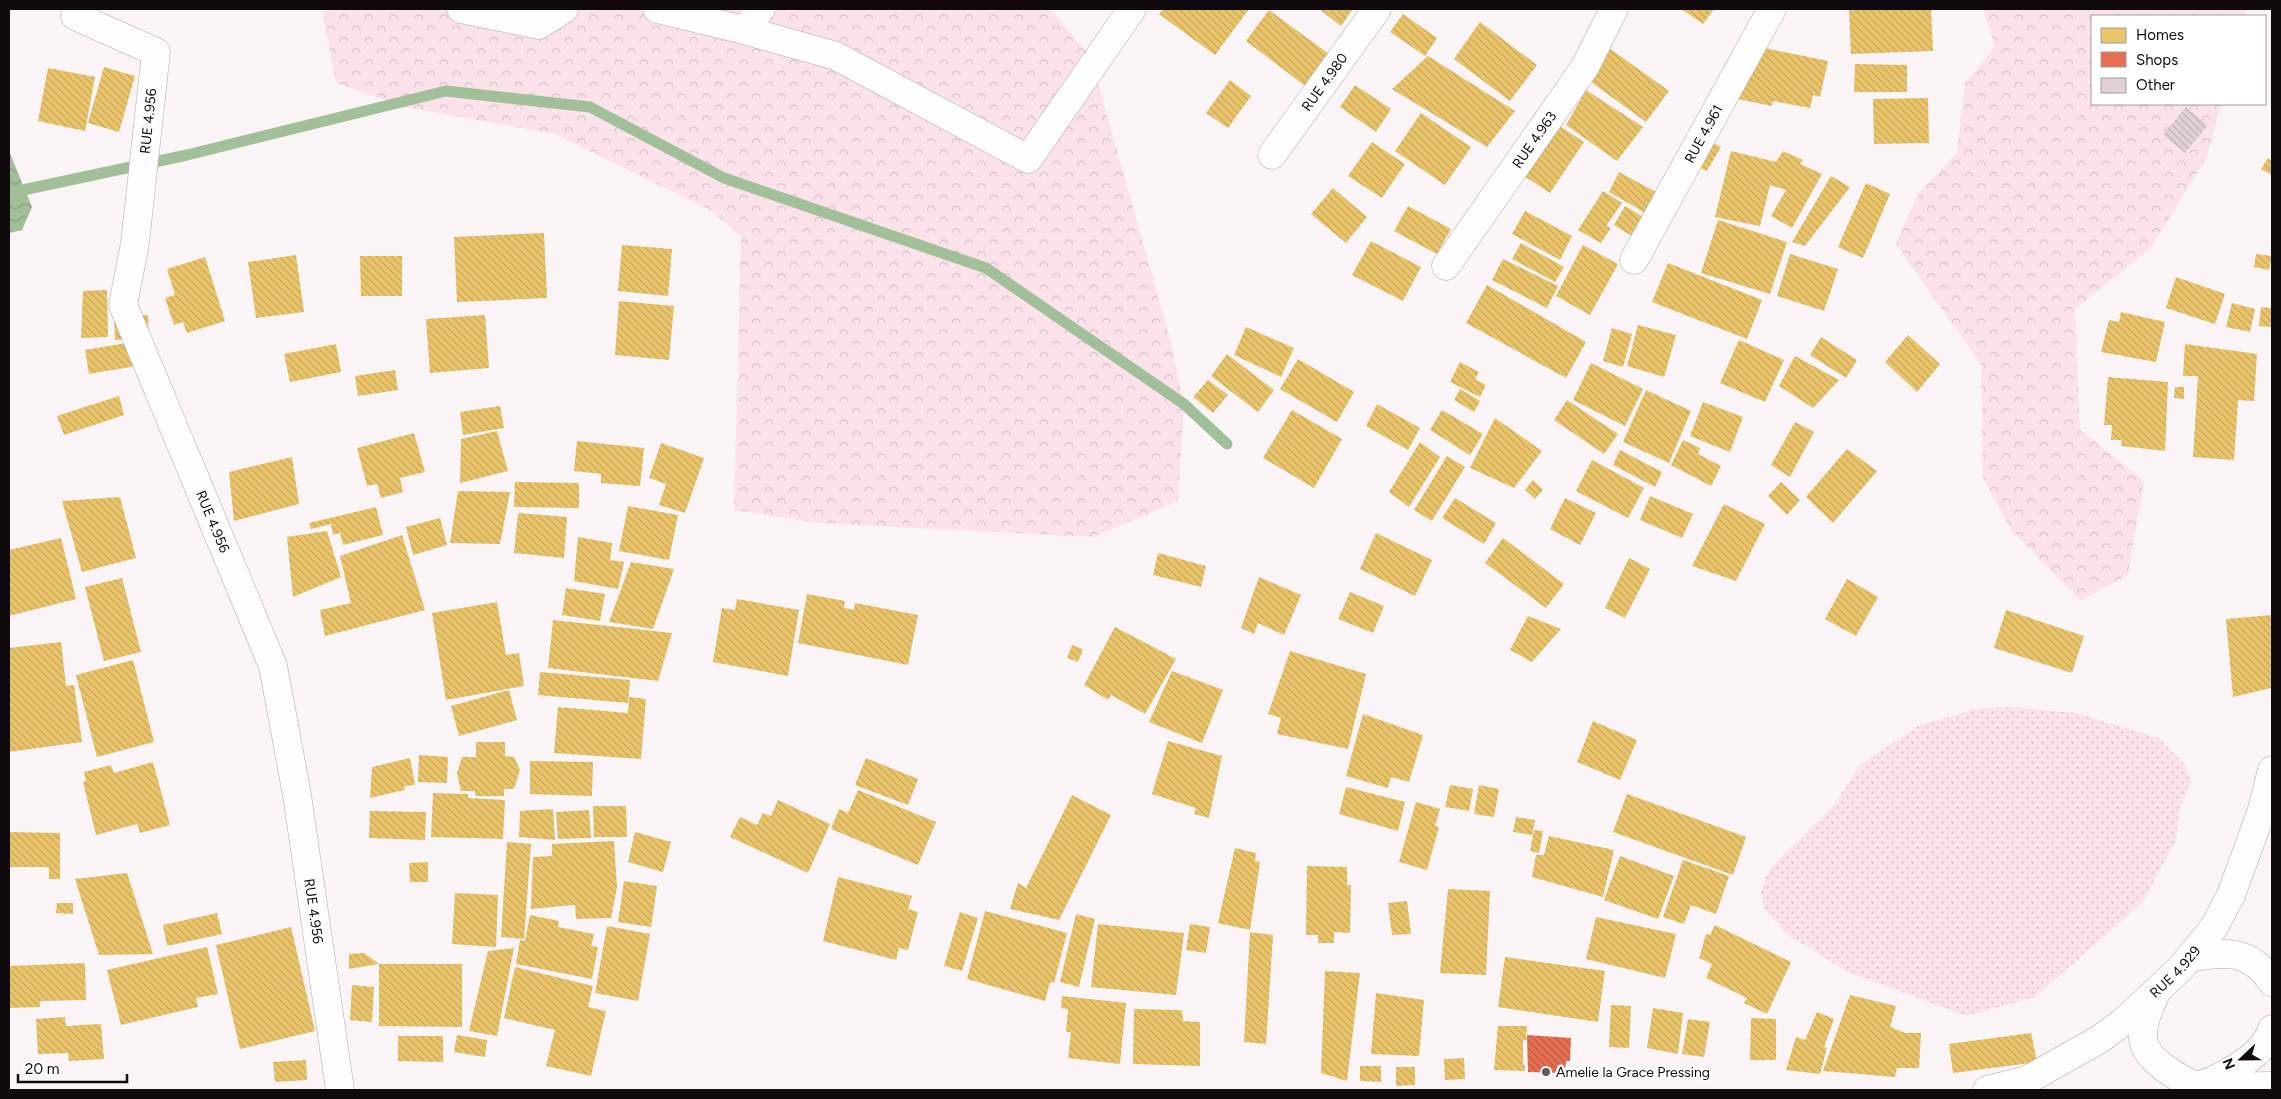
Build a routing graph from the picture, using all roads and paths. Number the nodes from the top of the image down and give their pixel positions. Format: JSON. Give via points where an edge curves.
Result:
{"nodes":[{"id":1,"x":78,"y":9,"type":"edge"},
{"id":2,"x":462,"y":9,"type":"edge"},
{"id":3,"x":564,"y":9,"type":"edge"},
{"id":4,"x":657,"y":9,"type":"edge"},
{"id":5,"x":761,"y":9,"type":"edge"},
{"id":6,"x":1132,"y":9,"type":"edge"},
{"id":7,"x":1377,"y":9,"type":"edge"},
{"id":8,"x":1614,"y":9,"type":"edge"},
{"id":9,"x":1772,"y":9,"type":"edge"},
{"id":10,"x":744,"y":30,"type":"junction"},
{"id":11,"x":1272,"y":155,"type":"dead end"},
{"id":12,"x":1634,"y":260,"type":"dead end"},
{"id":13,"x":1446,"y":266,"type":"dead end"},
{"id":14,"x":2272,"y":770,"type":"edge"},
{"id":15,"x":2189,"y":958,"type":"junction"},
{"id":16,"x":2272,"y":982,"type":"edge"},
{"id":17,"x":2156,"y":994,"type":"junction"},
{"id":18,"x":2272,"y":1029,"type":"edge"},
{"id":19,"x":2272,"y":1086,"type":"edge"},
{"id":20,"x":2194,"y":1089,"type":"edge"},
{"id":21,"x":340,"y":1090,"type":"edge"},
{"id":22,"x":1987,"y":1090,"type":"edge"}],
"edges":[{"from":1,"to":21,"type":"street","name":"RUE 4.956","via":[[75,16],[156,52],[135,243],[122,305],[273,666],[303,833]]},
{"from":2,"to":3,"type":"street","via":[[539,25]]},
{"from":4,"to":10,"type":"street"},
{"from":5,"to":10,"type":"street"},
{"from":6,"to":10,"type":"street","via":[[1028,159],[836,56]]},
{"from":7,"to":11,"type":"street","name":"RUE 4.980"},
{"from":8,"to":13,"type":"street","name":"RUE 4.963","via":[[1585,67]]},
{"from":9,"to":12,"type":"street","name":"RUE 4.961"},
{"from":14,"to":15,"type":"street","name":"RUE 4.929","via":[[2261,813],[2231,895],[2214,927]]},
{"from":15,"to":16,"type":"street","via":[[2216,952],[2237,954],[2251,960]]},
{"from":15,"to":17,"type":"street","name":"RUE 4.929"},
{"from":17,"to":20,"type":"street","via":[[2145,1017],[2142,1038],[2148,1050],[2175,1077]]},
{"from":17,"to":22,"type":"street","name":"RUE 4.929","via":[[2123,1022],[2084,1048],[2027,1080]]},
{"from":18,"to":20,"type":"street","via":[[2258,1050],[2228,1074]]},
{"from":19,"to":20,"type":"street"}]}
